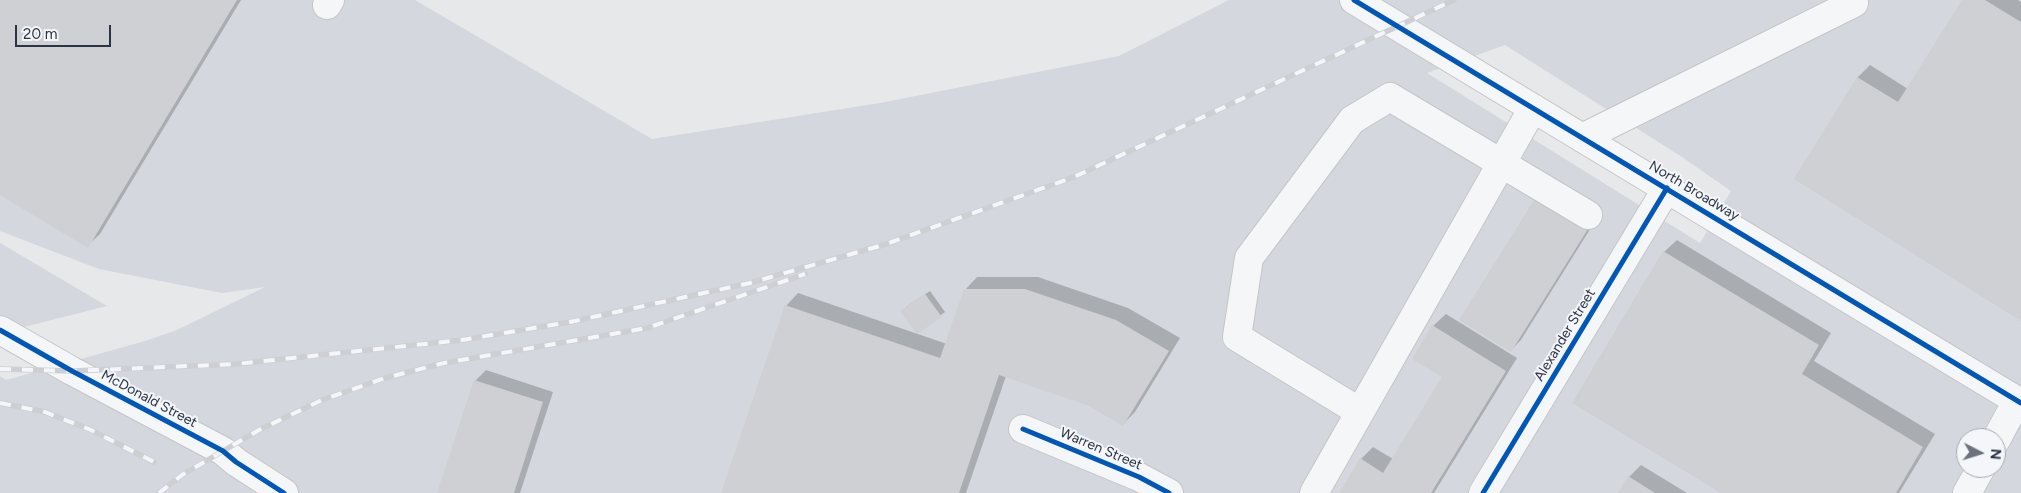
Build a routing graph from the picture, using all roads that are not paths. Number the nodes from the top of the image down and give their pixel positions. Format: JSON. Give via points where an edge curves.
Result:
{"nodes":[{"id":1,"x":1354,"y":0,"type":"edge"},
{"id":2,"x":1854,"y":3,"type":"dead end"},
{"id":3,"x":1533,"y":108,"type":"junction"},
{"id":4,"x":1582,"y":138,"type":"junction"},
{"id":5,"x":1502,"y":162,"type":"junction"},
{"id":6,"x":1667,"y":188,"type":"junction"},
{"id":7,"x":1588,"y":215,"type":"dead end"},
{"id":8,"x":0,"y":330,"type":"edge"},
{"id":9,"x":2019,"y":402,"type":"edge"},
{"id":10,"x":1360,"y":412,"type":"junction"},
{"id":11,"x":2003,"y":428,"type":"edge"},
{"id":12,"x":1023,"y":429,"type":"dead end"},
{"id":13,"x":1975,"y":478,"type":"edge"},
{"id":14,"x":284,"y":493,"type":"edge"},
{"id":15,"x":1169,"y":493,"type":"edge"},
{"id":16,"x":1314,"y":493,"type":"edge"},
{"id":17,"x":1483,"y":493,"type":"edge"},
{"id":18,"x":1967,"y":493,"type":"edge"}],
"edges":[{"from":1,"to":3,"type":"street","name":"North Broadway"},
{"from":2,"to":4,"type":"street"},
{"from":3,"to":4,"type":"street","name":"North Broadway"},
{"from":3,"to":5,"type":"street"},
{"from":4,"to":6,"type":"street","name":"North Broadway"},
{"from":5,"to":7,"type":"street"},
{"from":5,"to":10,"type":"street"},
{"from":5,"to":10,"type":"street","via":[[1390,97],[1352,120],[1249,258],[1237,337]]},
{"from":6,"to":9,"type":"street","name":"North Broadway"},
{"from":6,"to":17,"type":"street","name":"Alexander Street"},
{"from":8,"to":14,"type":"street","name":"McDonald Street","via":[[223,451]]},
{"from":9,"to":11,"type":"street"},
{"from":10,"to":16,"type":"street"},
{"from":12,"to":15,"type":"street","name":"Warren Street","via":[[1139,477]]},
{"from":13,"to":18,"type":"street"}]}
